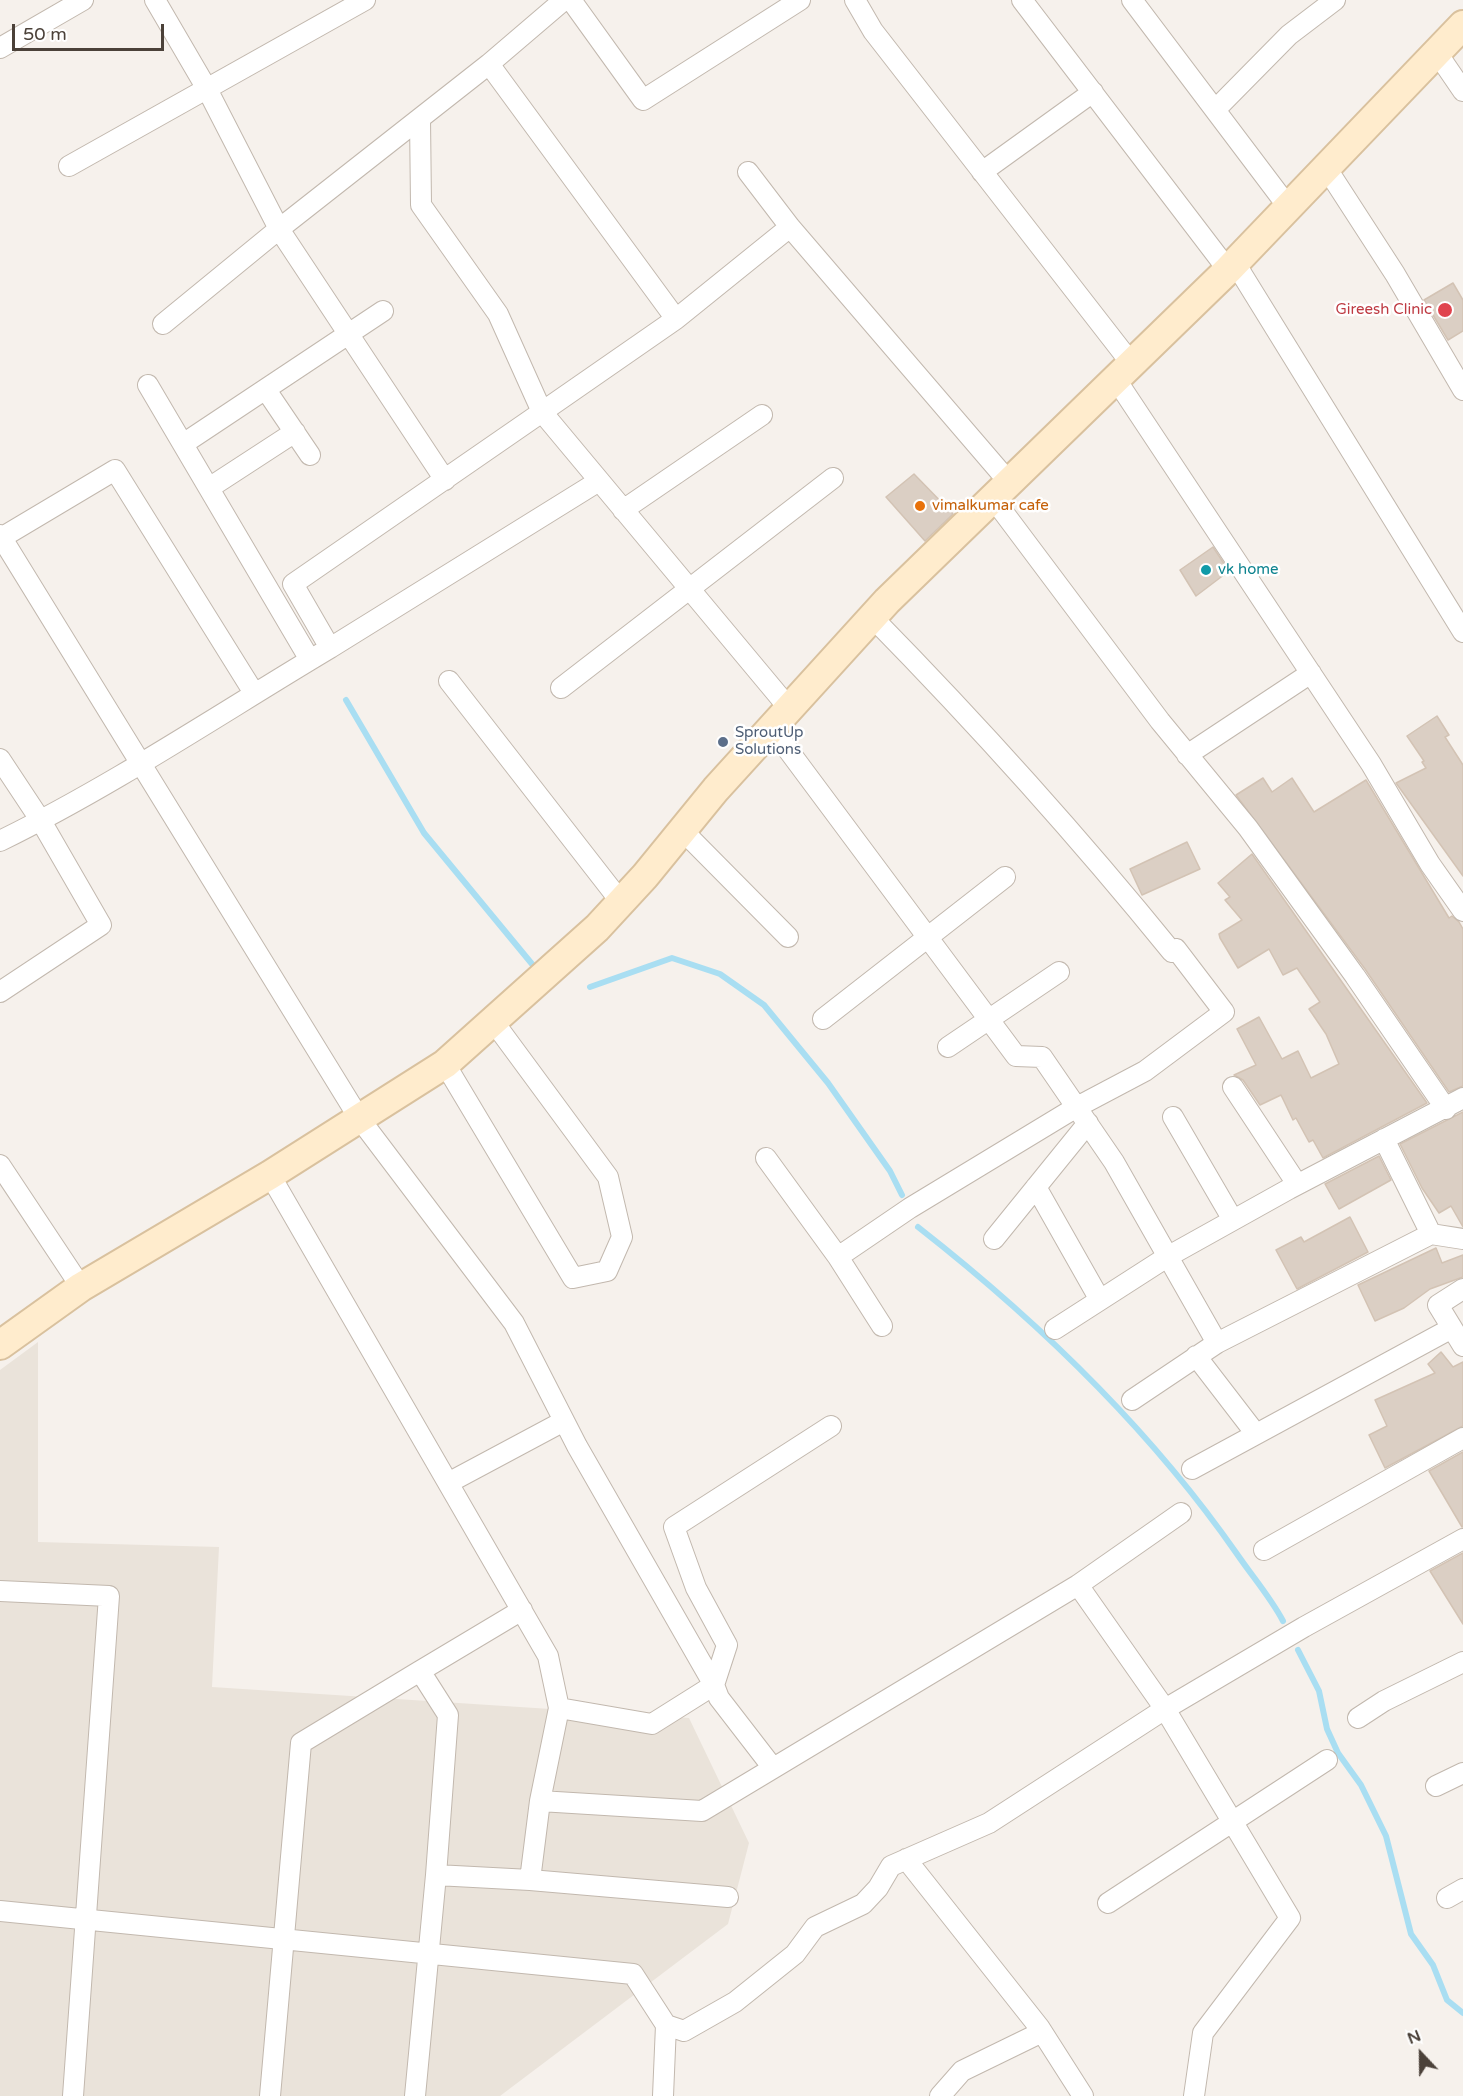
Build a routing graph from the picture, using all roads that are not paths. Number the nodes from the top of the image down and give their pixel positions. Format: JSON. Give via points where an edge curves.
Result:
{"nodes":[{"id":1,"x":84,"y":0,"type":"edge"},
{"id":2,"x":155,"y":0,"type":"edge"},
{"id":3,"x":365,"y":0,"type":"edge"},
{"id":4,"x":564,"y":0,"type":"edge"},
{"id":5,"x":572,"y":0,"type":"edge"},
{"id":6,"x":800,"y":0,"type":"edge"},
{"id":7,"x":855,"y":0,"type":"edge"},
{"id":8,"x":1022,"y":0,"type":"edge"},
{"id":9,"x":1132,"y":0,"type":"edge"},
{"id":10,"x":1335,"y":0,"type":"edge"},
{"id":11,"x":1463,"y":25,"type":"edge"},
{"id":12,"x":0,"y":48,"type":"edge"},
{"id":13,"x":1437,"y":53,"type":"junction"},
{"id":14,"x":489,"y":64,"type":"junction"},
{"id":15,"x":207,"y":89,"type":"junction"},
{"id":16,"x":1463,"y":91,"type":"edge"},
{"id":17,"x":1093,"y":92,"type":"junction"},
{"id":18,"x":1215,"y":110,"type":"junction"},
{"id":19,"x":420,"y":119,"type":"junction"},
{"id":20,"x":69,"y":166,"type":"dead end"},
{"id":21,"x":1327,"y":169,"type":"junction"},
{"id":22,"x":748,"y":172,"type":"dead end"},
{"id":23,"x":982,"y":172,"type":"junction"},
{"id":24,"x":1289,"y":208,"type":"junction"},
{"id":25,"x":790,"y":227,"type":"junction"},
{"id":26,"x":279,"y":229,"type":"junction"},
{"id":27,"x":1232,"y":267,"type":"junction"},
{"id":28,"x":383,"y":311,"type":"dead end"},
{"id":29,"x":676,"y":320,"type":"junction"},
{"id":30,"x":163,"y":324,"type":"dead end"},
{"id":31,"x":349,"y":335,"type":"junction"},
{"id":32,"x":1123,"y":371,"type":"junction"},
{"id":33,"x":148,"y":386,"type":"dead end"},
{"id":34,"x":266,"y":390,"type":"junction"},
{"id":35,"x":1463,"y":390,"type":"edge"},
{"id":36,"x":542,"y":412,"type":"junction"},
{"id":37,"x":762,"y":415,"type":"dead end"},
{"id":38,"x":295,"y":432,"type":"junction"},
{"id":39,"x":183,"y":444,"type":"junction"},
{"id":40,"x":310,"y":455,"type":"dead end"},
{"id":41,"x":833,"y":478,"type":"dead end"},
{"id":42,"x":444,"y":480,"type":"junction"},
{"id":43,"x":599,"y":481,"type":"junction"},
{"id":44,"x":209,"y":488,"type":"junction"},
{"id":45,"x":1000,"y":489,"type":"junction"},
{"id":46,"x":623,"y":510,"type":"junction"},
{"id":47,"x":1,"y":537,"type":"edge"},
{"id":48,"x":690,"y":590,"type":"junction"},
{"id":49,"x":872,"y":617,"type":"junction"},
{"id":50,"x":1463,"y":632,"type":"edge"},
{"id":51,"x":330,"y":648,"type":"junction"},
{"id":52,"x":310,"y":660,"type":"junction"},
{"id":53,"x":1311,"y":673,"type":"junction"},
{"id":54,"x":449,"y":681,"type":"dead end"},
{"id":55,"x":561,"y":688,"type":"dead end"},
{"id":56,"x":254,"y":693,"type":"junction"},
{"id":57,"x":779,"y":717,"type":"junction"},
{"id":58,"x":1187,"y":755,"type":"junction"},
{"id":59,"x":0,"y":759,"type":"edge"},
{"id":60,"x":141,"y":762,"type":"junction"},
{"id":61,"x":41,"y":821,"type":"junction"},
{"id":62,"x":682,"y":830,"type":"junction"},
{"id":63,"x":0,"y":841,"type":"edge"},
{"id":64,"x":1005,"y":877,"type":"dead end"},
{"id":65,"x":621,"y":902,"type":"junction"},
{"id":66,"x":1463,"y":911,"type":"edge"},
{"id":67,"x":788,"y":937,"type":"dead end"},
{"id":68,"x":928,"y":937,"type":"junction"},
{"id":69,"x":1059,"y":972,"type":"dead end"},
{"id":70,"x":0,"y":992,"type":"edge"},
{"id":71,"x":823,"y":1019,"type":"dead end"},
{"id":72,"x":989,"y":1019,"type":"junction"},
{"id":73,"x":493,"y":1021,"type":"junction"},
{"id":74,"x":948,"y":1047,"type":"dead end"},
{"id":75,"x":445,"y":1064,"type":"junction"},
{"id":76,"x":1233,"y":1086,"type":"dead end"},
{"id":77,"x":1463,"y":1098,"type":"edge"},
{"id":78,"x":1446,"y":1109,"type":"junction"},
{"id":79,"x":1082,"y":1115,"type":"junction"},
{"id":80,"x":1173,"y":1117,"type":"dead end"},
{"id":81,"x":360,"y":1118,"type":"junction"},
{"id":82,"x":1384,"y":1139,"type":"junction"},
{"id":83,"x":766,"y":1158,"type":"dead end"},
{"id":84,"x":0,"y":1165,"type":"edge"},
{"id":85,"x":270,"y":1175,"type":"junction"},
{"id":86,"x":1297,"y":1184,"type":"junction"},
{"id":87,"x":1036,"y":1187,"type":"junction"},
{"id":88,"x":1233,"y":1220,"type":"junction"},
{"id":89,"x":1431,"y":1234,"type":"junction"},
{"id":90,"x":994,"y":1239,"type":"dead end"},
{"id":91,"x":1463,"y":1239,"type":"edge"},
{"id":92,"x":838,"y":1257,"type":"junction"},
{"id":93,"x":1167,"y":1257,"type":"junction"},
{"id":94,"x":81,"y":1287,"type":"junction"},
{"id":95,"x":1463,"y":1289,"type":"edge"},
{"id":96,"x":1100,"y":1300,"type":"junction"},
{"id":97,"x":882,"y":1326,"type":"dead end"},
{"id":98,"x":1452,"y":1328,"type":"junction"},
{"id":99,"x":1055,"y":1329,"type":"dead end"},
{"id":100,"x":1217,"y":1343,"type":"junction"},
{"id":101,"x":0,"y":1345,"type":"edge"},
{"id":102,"x":1463,"y":1346,"type":"edge"},
{"id":103,"x":1196,"y":1356,"type":"junction"},
{"id":104,"x":1132,"y":1400,"type":"dead end"},
{"id":105,"x":564,"y":1421,"type":"junction"},
{"id":106,"x":831,"y":1426,"type":"dead end"},
{"id":107,"x":1256,"y":1434,"type":"junction"},
{"id":108,"x":1463,"y":1438,"type":"edge"},
{"id":109,"x":1192,"y":1469,"type":"dead end"},
{"id":110,"x":448,"y":1484,"type":"junction"},
{"id":111,"x":1181,"y":1513,"type":"dead end"},
{"id":112,"x":1463,"y":1539,"type":"edge"},
{"id":113,"x":1264,"y":1550,"type":"dead end"},
{"id":114,"x":1078,"y":1585,"type":"junction"},
{"id":115,"x":0,"y":1590,"type":"edge"},
{"id":116,"x":522,"y":1610,"type":"junction"},
{"id":117,"x":1463,"y":1662,"type":"edge"},
{"id":118,"x":420,"y":1671,"type":"junction"},
{"id":119,"x":714,"y":1685,"type":"junction"},
{"id":120,"x":559,"y":1708,"type":"junction"},
{"id":121,"x":1165,"y":1709,"type":"junction"},
{"id":122,"x":1358,"y":1718,"type":"dead end"},
{"id":123,"x":1327,"y":1760,"type":"dead end"},
{"id":124,"x":772,"y":1768,"type":"junction"},
{"id":125,"x":1463,"y":1773,"type":"edge"},
{"id":126,"x":1436,"y":1786,"type":"dead end"},
{"id":127,"x":540,"y":1801,"type":"junction"},
{"id":128,"x":1234,"y":1821,"type":"junction"},
{"id":129,"x":906,"y":1859,"type":"junction"},
{"id":130,"x":436,"y":1875,"type":"junction"},
{"id":131,"x":530,"y":1880,"type":"junction"},
{"id":132,"x":728,"y":1897,"type":"dead end"},
{"id":133,"x":1108,"y":1903,"type":"dead end"},
{"id":134,"x":0,"y":1911,"type":"edge"},
{"id":135,"x":87,"y":1920,"type":"junction"},
{"id":136,"x":285,"y":1939,"type":"junction"},
{"id":137,"x":428,"y":1953,"type":"junction"},
{"id":138,"x":666,"y":2025,"type":"junction"},
{"id":139,"x":1042,"y":2032,"type":"junction"},
{"id":140,"x":73,"y":2096,"type":"edge"},
{"id":141,"x":270,"y":2096,"type":"edge"},
{"id":142,"x":415,"y":2096,"type":"edge"},
{"id":143,"x":663,"y":2096,"type":"edge"},
{"id":144,"x":940,"y":2096,"type":"edge"},
{"id":145,"x":1083,"y":2096,"type":"edge"},
{"id":146,"x":1194,"y":2096,"type":"edge"}],
"edges":[{"from":1,"to":12,"type":"street"},
{"from":2,"to":15,"type":"street"},
{"from":3,"to":15,"type":"street"},
{"from":4,"to":14,"type":"street"},
{"from":5,"to":6,"type":"street","via":[[643,100]]},
{"from":7,"to":23,"type":"street","via":[[873,31]]},
{"from":8,"to":17,"type":"street"},
{"from":9,"to":18,"type":"street"},
{"from":10,"to":18,"type":"street","via":[[1289,35]]},
{"from":11,"to":13,"type":"main road"},
{"from":13,"to":16,"type":"street"},
{"from":13,"to":21,"type":"main road"},
{"from":14,"to":19,"type":"street"},
{"from":14,"to":29,"type":"street"},
{"from":15,"to":20,"type":"street"},
{"from":15,"to":26,"type":"street"},
{"from":17,"to":23,"type":"street"},
{"from":17,"to":27,"type":"street"},
{"from":18,"to":24,"type":"street"},
{"from":19,"to":26,"type":"street"},
{"from":19,"to":36,"type":"street","via":[[421,205],[498,314]]},
{"from":21,"to":24,"type":"main road"},
{"from":21,"to":35,"type":"street"},
{"from":22,"to":25,"type":"street"},
{"from":23,"to":32,"type":"street"},
{"from":24,"to":27,"type":"main road"},
{"from":25,"to":29,"type":"street"},
{"from":25,"to":45,"type":"street"},
{"from":26,"to":30,"type":"street"},
{"from":26,"to":31,"type":"street"},
{"from":27,"to":32,"type":"main road"},
{"from":27,"to":50,"type":"street"},
{"from":28,"to":31,"type":"street"},
{"from":29,"to":36,"type":"street"},
{"from":31,"to":34,"type":"street"},
{"from":31,"to":42,"type":"street"},
{"from":32,"to":45,"type":"main road"},
{"from":32,"to":53,"type":"street"},
{"from":33,"to":39,"type":"street"},
{"from":34,"to":38,"type":"street"},
{"from":34,"to":39,"type":"street"},
{"from":36,"to":42,"type":"street"},
{"from":36,"to":43,"type":"street"},
{"from":37,"to":46,"type":"street"},
{"from":38,"to":40,"type":"street"},
{"from":38,"to":44,"type":"street"},
{"from":39,"to":44,"type":"street"},
{"from":41,"to":48,"type":"street"},
{"from":42,"to":51,"type":"street","via":[[293,584]]},
{"from":43,"to":46,"type":"street"},
{"from":43,"to":51,"type":"street"},
{"from":44,"to":52,"type":"street"},
{"from":45,"to":49,"type":"main road"},
{"from":45,"to":58,"type":"street"},
{"from":46,"to":48,"type":"street"},
{"from":47,"to":56,"type":"street","via":[[115,470]]},
{"from":47,"to":60,"type":"street"},
{"from":48,"to":55,"type":"street"},
{"from":48,"to":57,"type":"street"},
{"from":49,"to":57,"type":"main road"},
{"from":49,"to":79,"type":"street","via":[[972,719],[1082,841],[1172,952],[1176,949],[1224,1012]]},
{"from":51,"to":52,"type":"street"},
{"from":52,"to":56,"type":"street"},
{"from":53,"to":58,"type":"street"},
{"from":53,"to":66,"type":"street"},
{"from":54,"to":65,"type":"street"},
{"from":56,"to":60,"type":"street"},
{"from":57,"to":62,"type":"main road"},
{"from":57,"to":68,"type":"street"},
{"from":58,"to":78,"type":"street","via":[[1248,828]]},
{"from":59,"to":61,"type":"street"},
{"from":60,"to":61,"type":"street"},
{"from":60,"to":81,"type":"street"},
{"from":61,"to":63,"type":"street"},
{"from":61,"to":70,"type":"street","via":[[101,925]]},
{"from":62,"to":65,"type":"main road"},
{"from":62,"to":67,"type":"street"},
{"from":64,"to":68,"type":"street"},
{"from":65,"to":73,"type":"main road"},
{"from":68,"to":71,"type":"street"},
{"from":68,"to":72,"type":"street"},
{"from":69,"to":72,"type":"street"},
{"from":72,"to":74,"type":"street"},
{"from":72,"to":79,"type":"street","via":[[1016,1056],[1042,1057]]},
{"from":73,"to":75,"type":"main road"},
{"from":73,"to":75,"type":"street","via":[[608,1178],[622,1237],[606,1271],[573,1278]]},
{"from":75,"to":81,"type":"main road"},
{"from":76,"to":86,"type":"street"},
{"from":77,"to":78,"type":"street"},
{"from":78,"to":82,"type":"street"},
{"from":79,"to":87,"type":"street"},
{"from":79,"to":92,"type":"street","via":[[910,1208]]},
{"from":79,"to":93,"type":"street","via":[[1114,1162]]},
{"from":80,"to":88,"type":"street"},
{"from":81,"to":85,"type":"main road"},
{"from":81,"to":105,"type":"street","via":[[514,1323]]},
{"from":82,"to":86,"type":"street"},
{"from":82,"to":89,"type":"street"},
{"from":83,"to":92,"type":"street"},
{"from":84,"to":94,"type":"street"},
{"from":85,"to":94,"type":"main road"},
{"from":85,"to":110,"type":"street"},
{"from":86,"to":88,"type":"street"},
{"from":87,"to":90,"type":"street"},
{"from":87,"to":96,"type":"street"},
{"from":88,"to":93,"type":"street"},
{"from":89,"to":91,"type":"street"},
{"from":89,"to":100,"type":"street"},
{"from":92,"to":97,"type":"street"},
{"from":93,"to":96,"type":"street"},
{"from":93,"to":100,"type":"street"},
{"from":94,"to":101,"type":"main road"},
{"from":95,"to":98,"type":"street","via":[[1438,1305]]},
{"from":96,"to":99,"type":"street"},
{"from":98,"to":102,"type":"street"},
{"from":98,"to":107,"type":"street"},
{"from":100,"to":103,"type":"street"},
{"from":103,"to":104,"type":"street"},
{"from":103,"to":107,"type":"street"},
{"from":105,"to":110,"type":"street"},
{"from":105,"to":119,"type":"street"},
{"from":106,"to":119,"type":"street","via":[[674,1527],[696,1588],[727,1645]]},
{"from":107,"to":109,"type":"street"},
{"from":108,"to":113,"type":"street"},
{"from":110,"to":116,"type":"street"},
{"from":111,"to":114,"type":"street"},
{"from":112,"to":121,"type":"street"},
{"from":114,"to":121,"type":"street"},
{"from":114,"to":124,"type":"street"},
{"from":115,"to":135,"type":"street","via":[[109,1596]]},
{"from":116,"to":118,"type":"street"},
{"from":116,"to":120,"type":"street","via":[[548,1656]]},
{"from":117,"to":122,"type":"street"},
{"from":118,"to":130,"type":"street","via":[[448,1715]]},
{"from":118,"to":136,"type":"street","via":[[301,1743]]},
{"from":119,"to":120,"type":"street","via":[[652,1724]]},
{"from":119,"to":124,"type":"street","via":[[719,1698]]},
{"from":120,"to":127,"type":"street"},
{"from":121,"to":128,"type":"street"},
{"from":121,"to":129,"type":"street","via":[[990,1823]]},
{"from":123,"to":128,"type":"street"},
{"from":124,"to":127,"type":"street","via":[[702,1811]]},
{"from":125,"to":126,"type":"street"},
{"from":127,"to":131,"type":"street"},
{"from":128,"to":133,"type":"street"},
{"from":128,"to":146,"type":"street","via":[[1290,1918],[1203,2033]]},
{"from":129,"to":138,"type":"street","via":[[891,1866],[863,1904],[815,1927],[795,1954],[735,2002],[684,2031]]},
{"from":129,"to":139,"type":"street"},
{"from":130,"to":131,"type":"street"},
{"from":130,"to":137,"type":"street"},
{"from":131,"to":132,"type":"street"},
{"from":134,"to":135,"type":"street"},
{"from":135,"to":136,"type":"street"},
{"from":135,"to":140,"type":"street"},
{"from":136,"to":137,"type":"street"},
{"from":136,"to":141,"type":"street"},
{"from":137,"to":138,"type":"street","via":[[633,1974]]},
{"from":137,"to":142,"type":"street"},
{"from":138,"to":143,"type":"street"},
{"from":139,"to":144,"type":"street","via":[[962,2071]]},
{"from":139,"to":145,"type":"street"}]}
